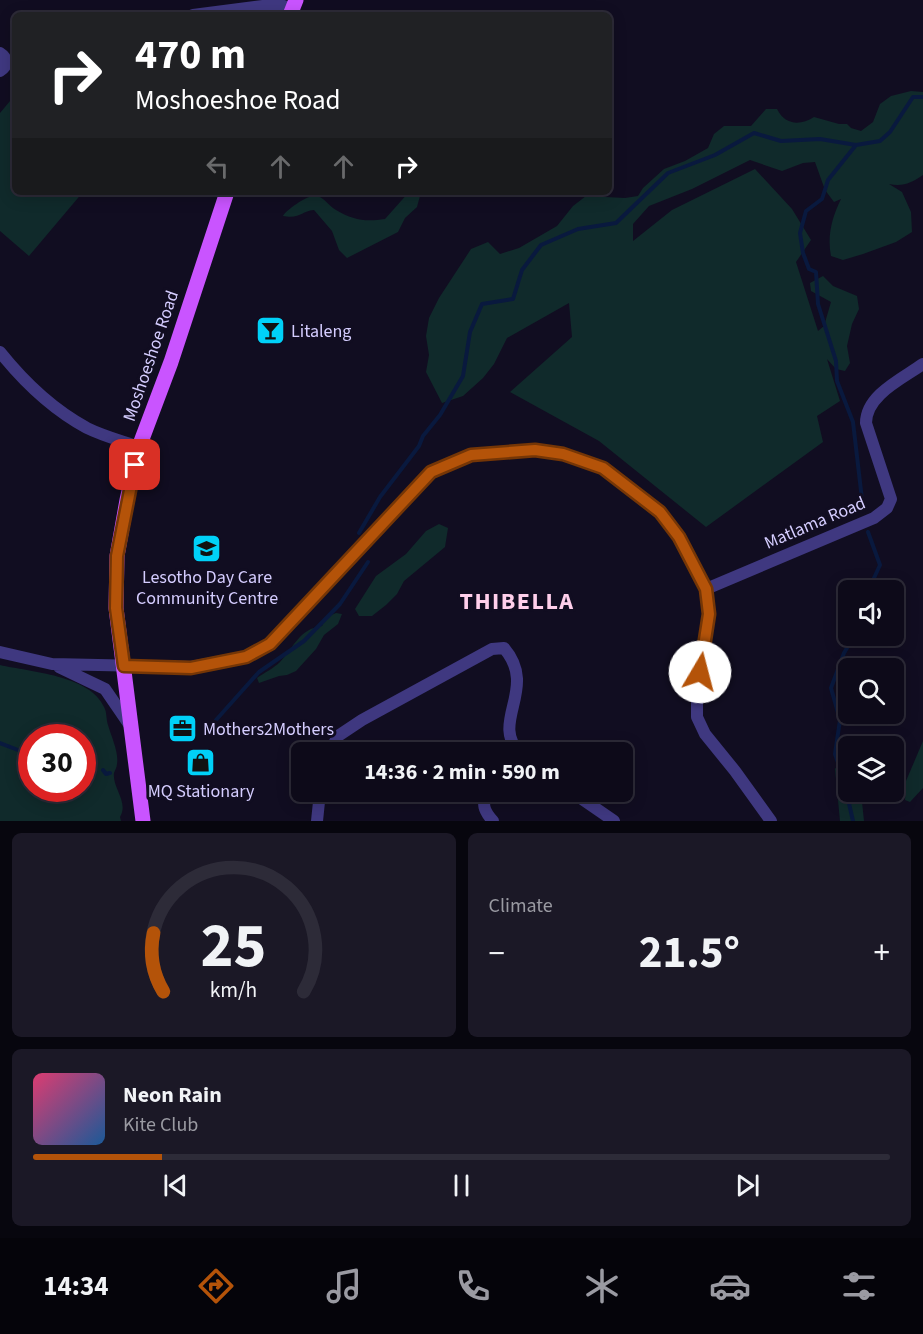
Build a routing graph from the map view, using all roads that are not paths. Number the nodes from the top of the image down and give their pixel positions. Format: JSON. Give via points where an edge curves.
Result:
{"nodes":[{"id":1,"x":293,"y":8,"type":"edge"},
{"id":2,"x":217,"y":12,"type":"edge"},
{"id":3,"x":226,"y":195,"type":"edge"},
{"id":4,"x":0,"y":352,"type":"edge"},
{"id":5,"x":923,"y":364,"type":"edge"},
{"id":6,"x":139,"y":447,"type":"junction"},
{"id":7,"x":706,"y":589,"type":"junction"},
{"id":8,"x":0,"y":652,"type":"edge"},
{"id":9,"x":52,"y":664,"type":"junction"},
{"id":10,"x":124,"y":666,"type":"junction"},
{"id":11,"x":131,"y":727,"type":"junction"},
{"id":12,"x":335,"y":742,"type":"edge"},
{"id":13,"x":512,"y":742,"type":"edge"},
{"id":14,"x":140,"y":796,"type":"junction"},
{"id":15,"x":319,"y":802,"type":"edge"},
{"id":16,"x":483,"y":802,"type":"edge"},
{"id":17,"x":586,"y":802,"type":"edge"},
{"id":18,"x":143,"y":821,"type":"edge"},
{"id":19,"x":154,"y":821,"type":"edge"},
{"id":20,"x":317,"y":821,"type":"edge"},
{"id":21,"x":493,"y":821,"type":"edge"},
{"id":22,"x":614,"y":821,"type":"edge"},
{"id":23,"x":771,"y":821,"type":"edge"}],
"edges":[{"from":1,"to":2,"type":"street","via":[[278,4]]},
{"from":3,"to":6,"type":"main road","name":"Moshoeshoe Road"},
{"from":4,"to":6,"type":"street","via":[[56,408],[88,429]]},
{"from":5,"to":7,"type":"street","name":"Matlama Road","via":[[882,394],[866,412],[866,423],[891,499],[887,508],[874,518]]},
{"from":6,"to":10,"type":"main road","name":"Moshoeshoe Road","via":[[117,556],[116,608]]},
{"from":7,"to":10,"type":"street","via":[[679,537],[660,512],[603,468],[563,454],[535,450],[471,455],[431,472],[270,644],[246,657],[191,668]]},
{"from":7,"to":23,"type":"street","via":[[709,614],[697,691],[697,717],[705,734]]},
{"from":8,"to":9,"type":"street"},
{"from":9,"to":10,"type":"street"},
{"from":9,"to":11,"type":"street","via":[[105,689]]},
{"from":10,"to":11,"type":"main road","name":"Moshoeshoe Road"},
{"from":11,"to":14,"type":"main road","name":"Moshoeshoe Road"},
{"from":12,"to":13,"type":"street","via":[[362,720],[492,649],[504,648],[511,656],[518,680],[508,731]]},
{"from":14,"to":18,"type":"main road","name":"Moshoeshoe Road"},
{"from":14,"to":19,"type":"main road"},
{"from":15,"to":20,"type":"street"},
{"from":16,"to":21,"type":"street","via":[[485,812]]},
{"from":17,"to":22,"type":"street"}]}
